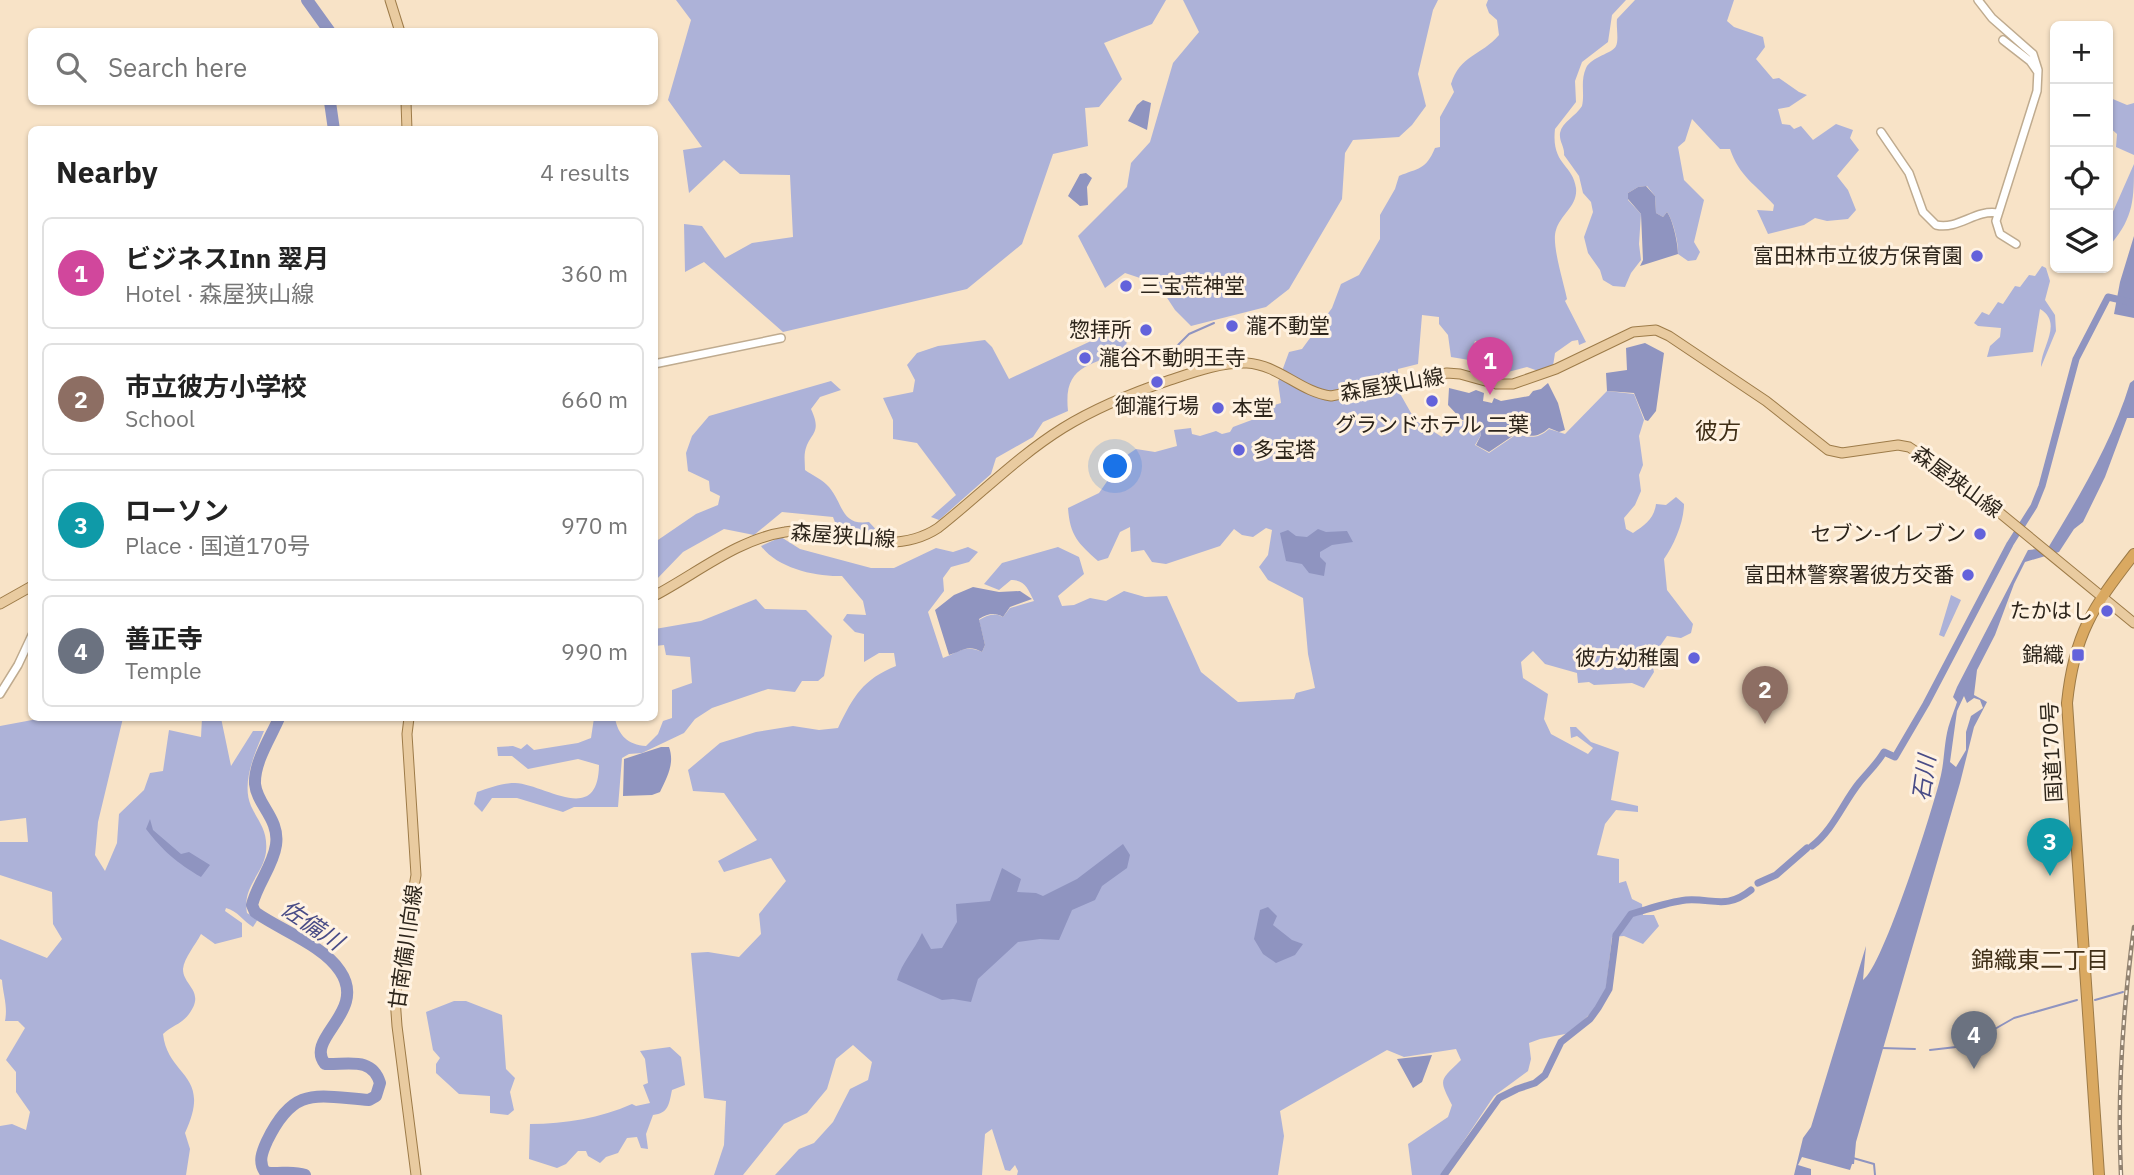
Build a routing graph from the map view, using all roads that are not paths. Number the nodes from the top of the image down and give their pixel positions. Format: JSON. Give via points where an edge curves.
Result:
{"nodes":[{"id":1,"x":390,"y":0,"type":"edge"},
{"id":2,"x":1978,"y":0,"type":"edge"},
{"id":3,"x":399,"y":28,"type":"edge"},
{"id":4,"x":2003,"y":40,"type":"dead end"},
{"id":5,"x":2038,"y":75,"type":"junction"},
{"id":6,"x":406,"y":105,"type":"edge"},
{"id":7,"x":407,"y":126,"type":"edge"},
{"id":8,"x":1881,"y":132,"type":"dead end"},
{"id":9,"x":1998,"y":213,"type":"junction"},
{"id":10,"x":2016,"y":244,"type":"dead end"},
{"id":11,"x":781,"y":338,"type":"dead end"},
{"id":12,"x":658,"y":363,"type":"edge"},
{"id":13,"x":2134,"y":554,"type":"edge"},
{"id":14,"x":28,"y":588,"type":"edge"},
{"id":15,"x":658,"y":594,"type":"edge"},
{"id":16,"x":2102,"y":596,"type":"junction"},
{"id":17,"x":0,"y":604,"type":"edge"},
{"id":18,"x":2134,"y":622,"type":"edge"},
{"id":19,"x":28,"y":644,"type":"edge"},
{"id":20,"x":0,"y":694,"type":"edge"},
{"id":21,"x":409,"y":721,"type":"edge"},
{"id":22,"x":416,"y":1175,"type":"edge"},
{"id":23,"x":2099,"y":1175,"type":"edge"}],
"edges":[{"from":1,"to":3,"type":"main road"},
{"from":2,"to":5,"type":"street","via":[[2033,54]]},
{"from":4,"to":5,"type":"street","via":[[2030,61]]},
{"from":5,"to":9,"type":"street"},
{"from":6,"to":7,"type":"main road"},
{"from":8,"to":9,"type":"street","via":[[1909,173],[1923,212],[1936,225],[1951,226],[1982,212]]},
{"from":9,"to":10,"type":"street","via":[[1996,228]]},
{"from":11,"to":12,"type":"street"},
{"from":13,"to":16,"type":"highway","name":"国道170号"},
{"from":14,"to":17,"type":"main road"},
{"from":15,"to":16,"type":"main road","name":"森屋狭山線","via":[[743,546],[780,532],[807,531],[884,543],[926,535],[1048,438],[1086,414],[1127,395],[1214,367],[1265,366],[1312,392],[1331,396],[1447,373],[1509,385],[1556,369],[1628,334],[1656,330],[1766,401],[1828,450],[1842,453],[1909,447],[1961,481]]},
{"from":16,"to":18,"type":"main road","name":"森屋狭山線"},
{"from":16,"to":23,"type":"highway","name":"国道170号","via":[[2078,644],[2067,703]]},
{"from":19,"to":20,"type":"street"},
{"from":21,"to":22,"type":"main road","name":"甘南備川向線","via":[[416,875],[395,998]]}]}
